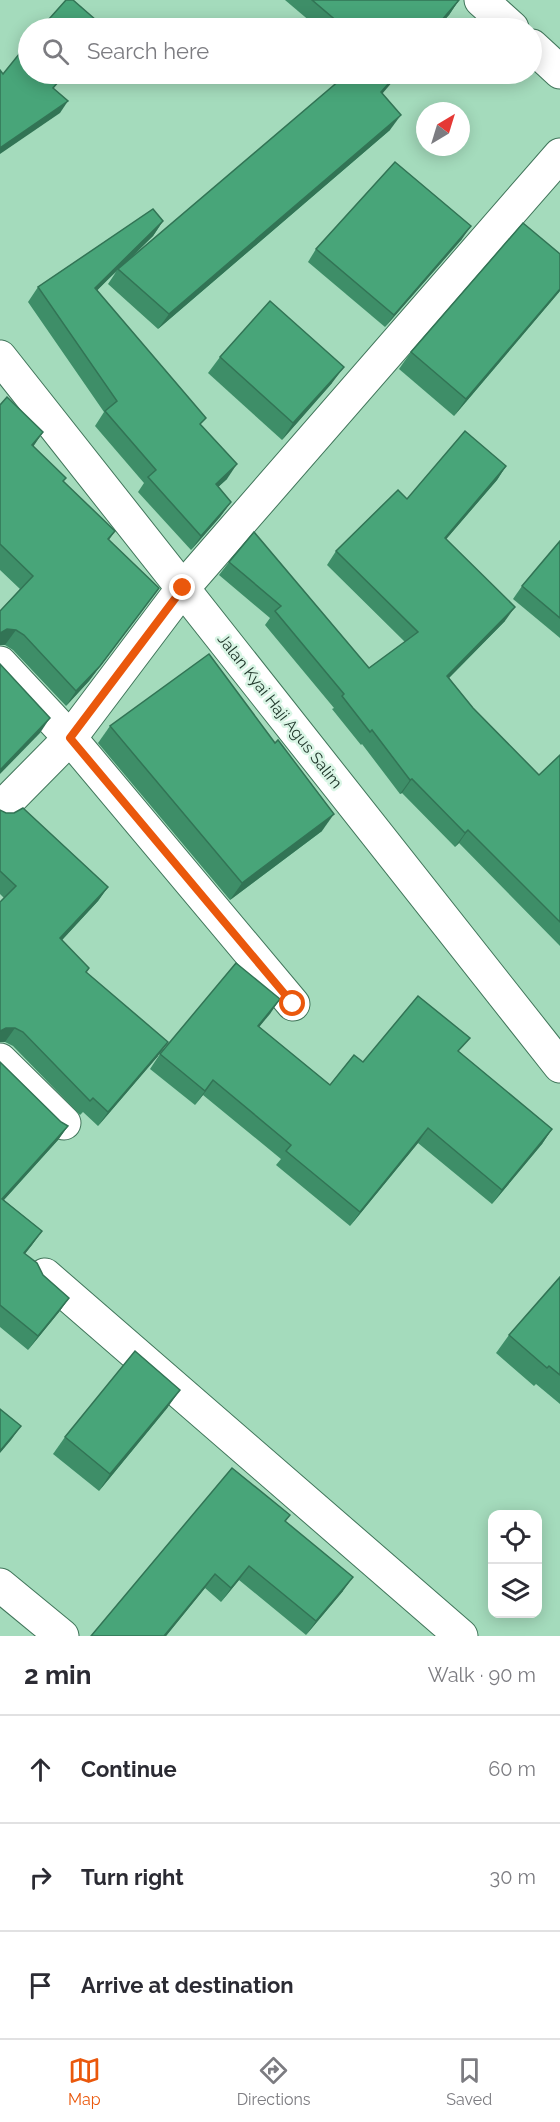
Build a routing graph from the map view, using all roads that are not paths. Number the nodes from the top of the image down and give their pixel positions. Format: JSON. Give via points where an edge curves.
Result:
{"nodes":[{"id":1,"x":481,"y":0,"type":"edge"},
{"id":2,"x":501,"y":18,"type":"edge"},
{"id":3,"x":542,"y":56,"type":"edge"},
{"id":4,"x":560,"y":72,"type":"edge"},
{"id":5,"x":560,"y":155,"type":"edge"},
{"id":6,"x":0,"y":357,"type":"edge"},
{"id":7,"x":183,"y":588,"type":"junction"},
{"id":8,"x":0,"y":663,"type":"edge"},
{"id":9,"x":70,"y":738,"type":"junction"},
{"id":10,"x":0,"y":809,"type":"edge"},
{"id":11,"x":293,"y":1004,"type":"dead end"},
{"id":12,"x":0,"y":1060,"type":"edge"},
{"id":13,"x":560,"y":1066,"type":"edge"},
{"id":14,"x":64,"y":1123,"type":"edge"},
{"id":15,"x":45,"y":1275,"type":"edge"},
{"id":16,"x":0,"y":1585,"type":"edge"},
{"id":17,"x":62,"y":1636,"type":"edge"},
{"id":18,"x":461,"y":1636,"type":"edge"}],
"edges":[{"from":1,"to":2,"type":"street"},
{"from":3,"to":4,"type":"street"},
{"from":5,"to":7,"type":"street"},
{"from":6,"to":7,"type":"street","name":"Jalan Kyai Haji Agus Salim"},
{"from":7,"to":9,"type":"street"},
{"from":7,"to":13,"type":"street","name":"Jalan Kyai Haji Agus Salim"},
{"from":8,"to":9,"type":"street"},
{"from":9,"to":10,"type":"street"},
{"from":9,"to":11,"type":"street"},
{"from":12,"to":14,"type":"street"},
{"from":15,"to":18,"type":"street"},
{"from":16,"to":17,"type":"street"}]}
